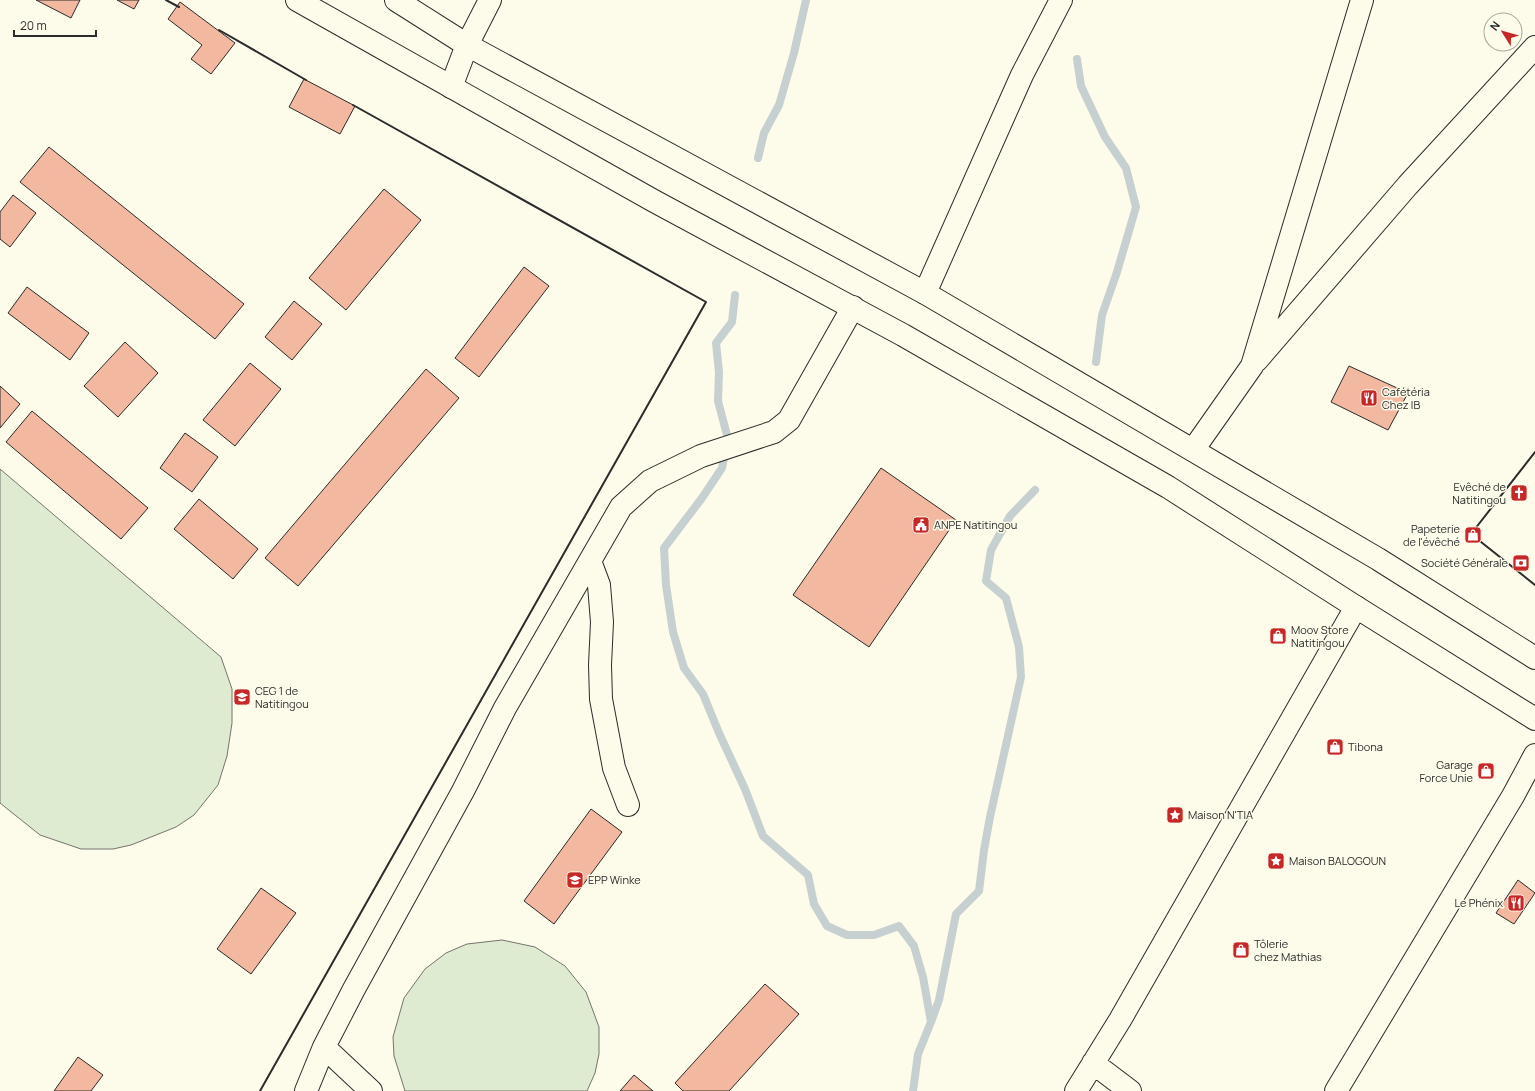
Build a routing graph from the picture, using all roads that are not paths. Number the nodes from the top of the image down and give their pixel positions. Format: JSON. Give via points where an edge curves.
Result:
{"nodes":[{"id":1,"x":297,"y":0,"type":"edge"},
{"id":2,"x":396,"y":0,"type":"edge"},
{"id":3,"x":490,"y":0,"type":"edge"},
{"id":4,"x":1061,"y":0,"type":"edge"},
{"id":5,"x":1362,"y":0,"type":"edge"},
{"id":6,"x":467,"y":45,"type":"junction"},
{"id":7,"x":1535,"y":47,"type":"edge"},
{"id":8,"x":451,"y":87,"type":"junction"},
{"id":9,"x":925,"y":293,"type":"junction"},
{"id":10,"x":852,"y":307,"type":"junction"},
{"id":11,"x":1252,"y":366,"type":"junction"},
{"id":12,"x":1193,"y":450,"type":"junction"},
{"id":13,"x":590,"y":560,"type":"junction"},
{"id":14,"x":1356,"y":607,"type":"junction"},
{"id":15,"x":1535,"y":658,"type":"edge"},
{"id":16,"x":1535,"y":719,"type":"edge"},
{"id":17,"x":1535,"y":755,"type":"edge"},
{"id":18,"x":628,"y":805,"type":"dead end"},
{"id":19,"x":324,"y":1047,"type":"junction"},
{"id":20,"x":1093,"y":1063,"type":"junction"},
{"id":21,"x":306,"y":1091,"type":"edge"},
{"id":22,"x":371,"y":1091,"type":"edge"},
{"id":23,"x":1076,"y":1091,"type":"edge"},
{"id":24,"x":1130,"y":1091,"type":"edge"},
{"id":25,"x":1336,"y":1091,"type":"edge"}],
"edges":[{"from":1,"to":8,"type":"main road"},
{"from":2,"to":6,"type":"main road"},
{"from":3,"to":6,"type":"main road"},
{"from":4,"to":9,"type":"main road","via":[[1022,75]]},
{"from":5,"to":11,"type":"main road"},
{"from":6,"to":8,"type":"main road"},
{"from":6,"to":9,"type":"main road"},
{"from":7,"to":11,"type":"main road","via":[[1408,185]]},
{"from":8,"to":10,"type":"main road","via":[[654,201]]},
{"from":9,"to":12,"type":"main road"},
{"from":10,"to":13,"type":"main road","via":[[790,420],[774,432],[701,456],[650,480],[621,507]]},
{"from":10,"to":14,"type":"main road","via":[[1168,487]]},
{"from":11,"to":12,"type":"main road"},
{"from":12,"to":15,"type":"main road","via":[[1378,559]]},
{"from":13,"to":18,"type":"main road","via":[[599,585],[602,622],[601,699],[614,768]]},
{"from":13,"to":19,"type":"main road","via":[[505,708],[463,791]]},
{"from":14,"to":16,"type":"main road"},
{"from":14,"to":20,"type":"main road"},
{"from":17,"to":25,"type":"main road"},
{"from":19,"to":21,"type":"main road"},
{"from":19,"to":22,"type":"main road"},
{"from":20,"to":23,"type":"main road"},
{"from":20,"to":24,"type":"main road"}]}
